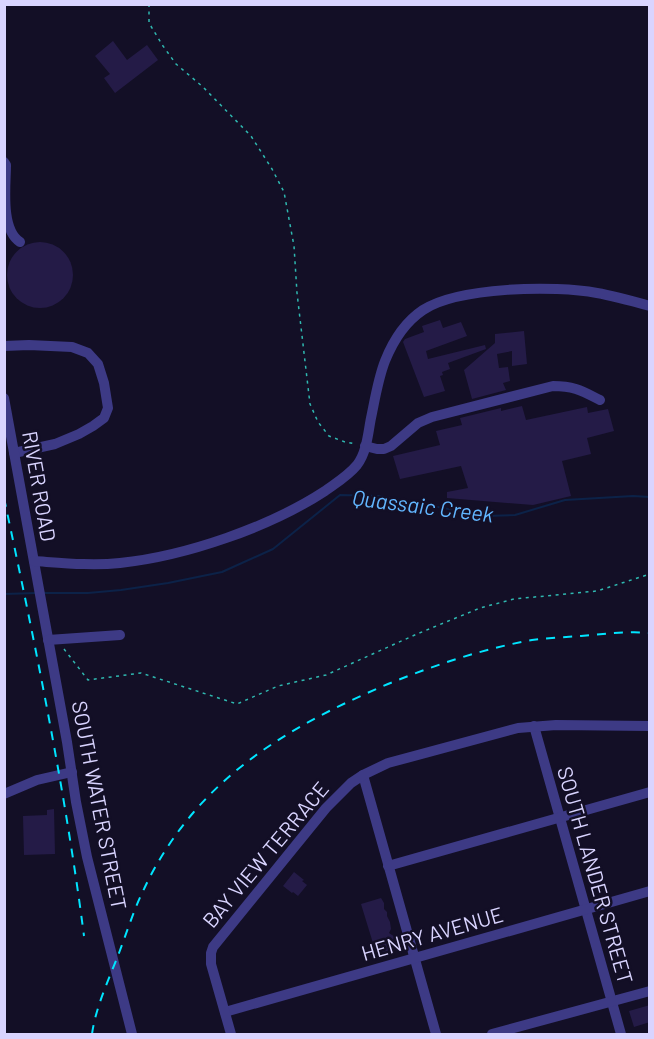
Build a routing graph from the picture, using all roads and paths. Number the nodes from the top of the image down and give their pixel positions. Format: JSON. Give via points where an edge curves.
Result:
{"nodes":[{"id":1,"x":149,"y":4,"type":"edge"},
{"id":2,"x":4,"y":162,"type":"edge"},
{"id":3,"x":20,"y":242,"type":"dead end"},
{"id":4,"x":650,"y":306,"type":"edge"},
{"id":5,"x":4,"y":346,"type":"edge"},
{"id":6,"x":4,"y":398,"type":"edge"},
{"id":7,"x":600,"y":400,"type":"dead end"},
{"id":8,"x":365,"y":446,"type":"junction"},
{"id":9,"x":11,"y":457,"type":"edge"},
{"id":10,"x":34,"y":561,"type":"junction"},
{"id":11,"x":650,"y":574,"type":"edge"},
{"id":12,"x":38,"y":580,"type":"joint"},
{"id":13,"x":120,"y":635,"type":"dead end"},
{"id":14,"x":48,"y":640,"type":"junction"},
{"id":15,"x":534,"y":726,"type":"junction"},
{"id":16,"x":650,"y":726,"type":"edge"},
{"id":17,"x":72,"y":772,"type":"junction"},
{"id":18,"x":363,"y":774,"type":"junction"},
{"id":19,"x":650,"y":792,"type":"edge"},
{"id":20,"x":4,"y":794,"type":"edge"},
{"id":21,"x":560,"y":818,"type":"junction"},
{"id":22,"x":388,"y":866,"type":"junction"},
{"id":23,"x":650,"y":891,"type":"edge"},
{"id":24,"x":585,"y":909,"type":"junction"},
{"id":25,"x":414,"y":958,"type":"junction"},
{"id":26,"x":650,"y":991,"type":"edge"},
{"id":27,"x":612,"y":1002,"type":"junction"},
{"id":28,"x":225,"y":1012,"type":"junction"},
{"id":29,"x":132,"y":1035,"type":"edge"},
{"id":30,"x":231,"y":1035,"type":"edge"},
{"id":31,"x":436,"y":1035,"type":"edge"},
{"id":32,"x":492,"y":1035,"type":"edge"},
{"id":33,"x":621,"y":1035,"type":"edge"}],
"edges":[{"from":1,"to":8,"type":"path","via":[[149,23],[176,64],[251,136],[273,169],[284,192],[294,246],[310,404],[329,436]]},
{"from":2,"to":3,"type":"street","via":[[7,220]]},
{"from":4,"to":8,"type":"street","via":[[595,292],[569,290],[474,293],[432,304],[411,320],[393,344],[376,390]]},
{"from":5,"to":9,"type":"street","via":[[72,347],[88,353],[98,364],[108,408],[104,418],[79,434]]},
{"from":6,"to":9,"type":"street","name":"RIVER ROAD"},
{"from":7,"to":8,"type":"street","via":[[568,386],[553,386],[432,417],[384,449]]},
{"from":8,"to":10,"type":"street","via":[[358,464],[315,497],[219,541],[122,563]]},
{"from":9,"to":10,"type":"street","name":"RIVER ROAD"},
{"from":10,"to":12,"type":"street","name":"RIVER ROAD"},
{"from":11,"to":14,"type":"path","via":[[597,591],[514,599],[480,608],[326,675],[278,686],[237,704],[141,673],[88,680],[61,646]]},
{"from":12,"to":14,"type":"street","name":"SOUTH WATER STREET"},
{"from":13,"to":14,"type":"street"},
{"from":14,"to":17,"type":"street","name":"SOUTH WATER STREET"},
{"from":15,"to":16,"type":"street","name":"BAY VIEW TERRACE"},
{"from":15,"to":18,"type":"street","name":"BAY VIEW TERRACE"},
{"from":15,"to":21,"type":"street","name":"SOUTH LANDER STREET"},
{"from":17,"to":20,"type":"street","via":[[37,780]]},
{"from":17,"to":29,"type":"street","name":"SOUTH WATER STREET","via":[[87,857]]},
{"from":18,"to":22,"type":"street"},
{"from":18,"to":28,"type":"street","name":"BAY VIEW TERRACE","via":[[326,808],[213,947],[211,964]]},
{"from":19,"to":21,"type":"street"},
{"from":21,"to":22,"type":"street"},
{"from":21,"to":24,"type":"street","name":"SOUTH LANDER STREET"},
{"from":22,"to":25,"type":"street"},
{"from":23,"to":24,"type":"street","name":"HENRY AVENUE"},
{"from":24,"to":25,"type":"street","name":"HENRY AVENUE"},
{"from":24,"to":27,"type":"street","name":"SOUTH LANDER STREET"},
{"from":25,"to":28,"type":"street","name":"HENRY AVENUE"},
{"from":25,"to":31,"type":"street"},
{"from":26,"to":27,"type":"street"},
{"from":27,"to":32,"type":"street"},
{"from":27,"to":33,"type":"street","name":"SOUTH LANDER STREET"},
{"from":28,"to":30,"type":"street","name":"BAY VIEW TERRACE"}]}
